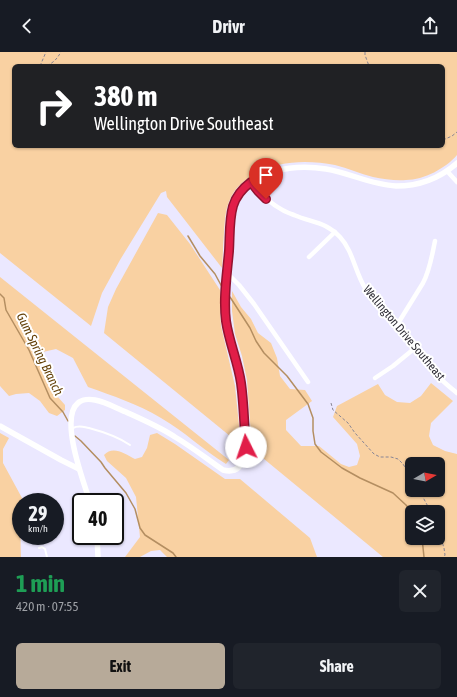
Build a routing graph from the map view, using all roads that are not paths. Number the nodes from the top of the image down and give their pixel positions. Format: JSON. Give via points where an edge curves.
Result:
{"nodes":[{"id":1,"x":457,"y":163,"type":"edge"},
{"id":2,"x":447,"y":171,"type":"junction"},
{"id":3,"x":251,"y":182,"type":"junction"},
{"id":4,"x":457,"y":182,"type":"edge"},
{"id":5,"x":335,"y":232,"type":"junction"},
{"id":6,"x":435,"y":241,"type":"dead end"},
{"id":7,"x":309,"y":257,"type":"dead end"},
{"id":8,"x":227,"y":273,"type":"junction"},
{"id":9,"x":397,"y":325,"type":"junction"},
{"id":10,"x":415,"y":348,"type":"junction"},
{"id":11,"x":375,"y":378,"type":"dead end"},
{"id":12,"x":308,"y":382,"type":"dead end"},
{"id":13,"x":457,"y":393,"type":"edge"},
{"id":14,"x":0,"y":426,"type":"edge"},
{"id":15,"x":71,"y":429,"type":"junction"},
{"id":16,"x":130,"y":445,"type":"dead end"},
{"id":17,"x":79,"y":469,"type":"junction"},
{"id":18,"x":87,"y":493,"type":"edge"},
{"id":19,"x":98,"y":545,"type":"edge"},
{"id":20,"x":39,"y":548,"type":"dead end"},
{"id":21,"x":47,"y":557,"type":"edge"},
{"id":22,"x":98,"y":557,"type":"edge"}],
"edges":[{"from":1,"to":2,"type":"street"},
{"from":2,"to":3,"type":"street","via":[[435,178],[407,185],[376,183],[336,171],[311,167],[276,171]]},
{"from":2,"to":4,"type":"street"},
{"from":3,"to":5,"type":"street","name":"Wellington Drive Southeast","via":[[266,199],[285,212],[316,222]]},
{"from":3,"to":8,"type":"street","via":[[236,199],[232,212]]},
{"from":5,"to":7,"type":"street"},
{"from":5,"to":9,"type":"street","name":"Wellington Drive Southeast","via":[[348,248],[358,275],[369,294]]},
{"from":6,"to":9,"type":"street","via":[[426,277]]},
{"from":8,"to":12,"type":"street","via":[[254,304]]},
{"from":8,"to":15,"type":"street","via":[[226,321],[241,383],[246,447],[238,468],[232,471],[223,470],[160,428],[94,400],[78,402],[72,414]]},
{"from":9,"to":10,"type":"street","name":"Wellington Drive Southeast"},
{"from":10,"to":11,"type":"street"},
{"from":10,"to":13,"type":"street","name":"Wellington Drive Southeast","via":[[437,375]]},
{"from":14,"to":17,"type":"street"},
{"from":15,"to":16,"type":"lane","via":[[79,426],[105,432]]},
{"from":15,"to":17,"type":"street"},
{"from":17,"to":18,"type":"street"},
{"from":19,"to":22,"type":"street"},
{"from":20,"to":21,"type":"lane","via":[[45,550]]}]}
